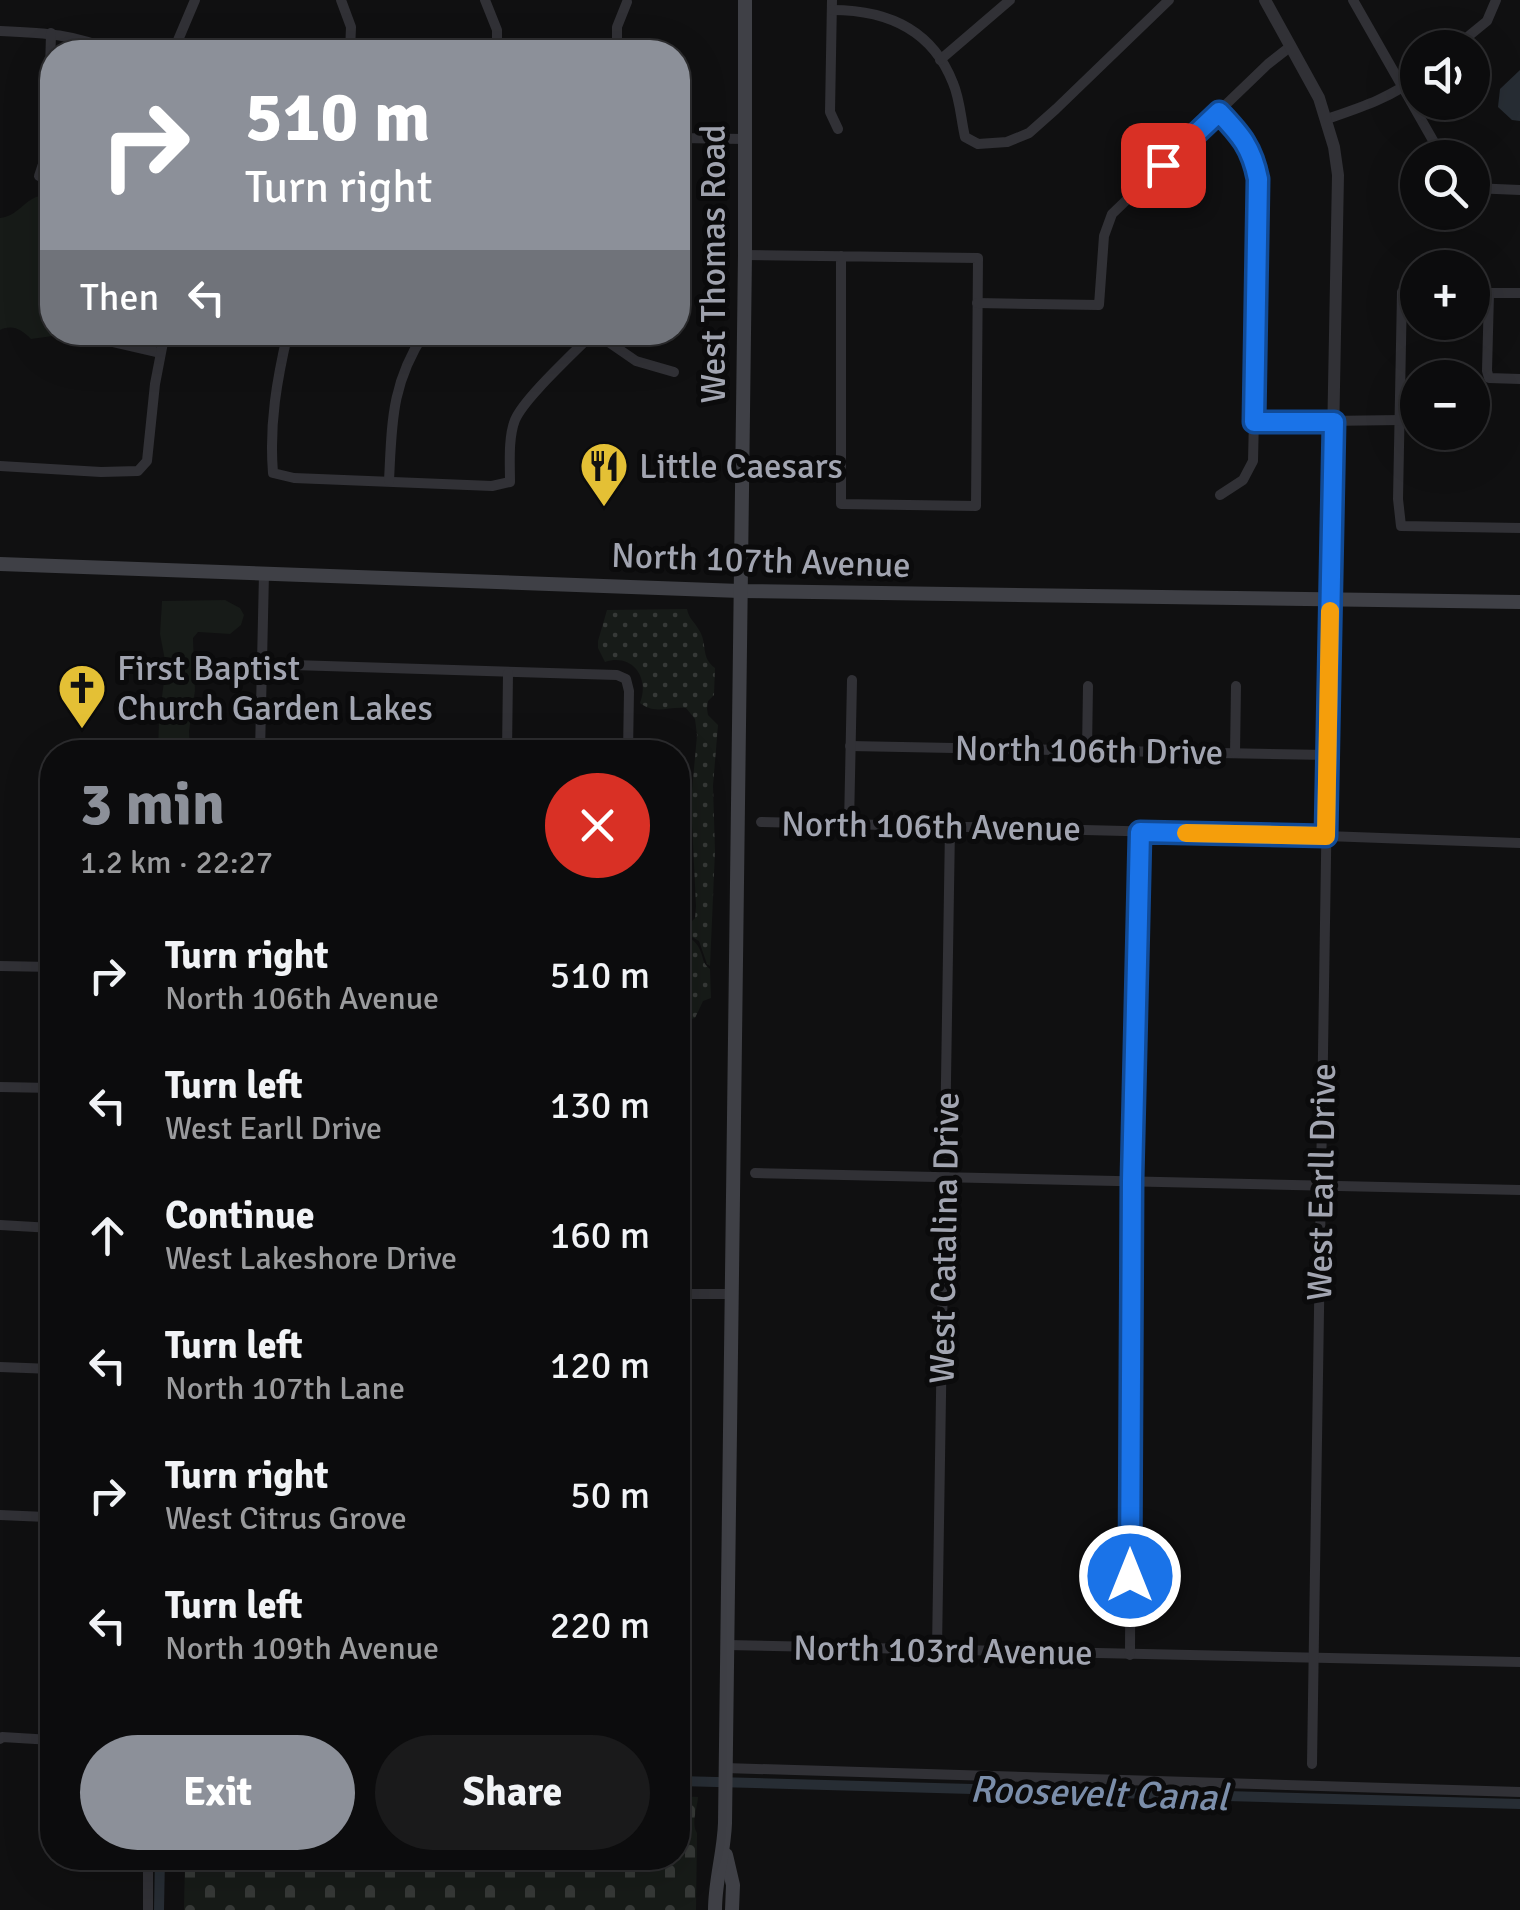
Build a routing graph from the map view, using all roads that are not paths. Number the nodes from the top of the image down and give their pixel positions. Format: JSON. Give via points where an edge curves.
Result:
{"nodes":[{"id":1,"x":196,"y":0,"type":"edge"},
{"id":2,"x":341,"y":0,"type":"edge"},
{"id":3,"x":485,"y":0,"type":"edge"},
{"id":4,"x":746,"y":0,"type":"edge"},
{"id":5,"x":1010,"y":0,"type":"edge"},
{"id":6,"x":1169,"y":0,"type":"edge"},
{"id":7,"x":1264,"y":0,"type":"edge"},
{"id":8,"x":1353,"y":0,"type":"edge"},
{"id":9,"x":1496,"y":0,"type":"edge"},
{"id":10,"x":628,"y":2,"type":"dead end"},
{"id":11,"x":832,"y":5,"type":"edge"},
{"id":12,"x":1476,"y":30,"type":"edge"},
{"id":13,"x":0,"y":31,"type":"edge"},
{"id":14,"x":51,"y":33,"type":"junction"},
{"id":15,"x":51,"y":40,"type":"edge"},
{"id":16,"x":82,"y":40,"type":"edge"},
{"id":17,"x":178,"y":40,"type":"edge"},
{"id":18,"x":350,"y":40,"type":"edge"},
{"id":19,"x":497,"y":40,"type":"edge"},
{"id":20,"x":617,"y":40,"type":"edge"},
{"id":21,"x":1291,"y":46,"type":"junction"},
{"id":22,"x":940,"y":60,"type":"junction"},
{"id":23,"x":1400,"y":81,"type":"edge"},
{"id":24,"x":1400,"y":90,"type":"edge"},
{"id":25,"x":1219,"y":112,"type":"junction"},
{"id":26,"x":1327,"y":119,"type":"junction"},
{"id":27,"x":838,"y":130,"type":"dead end"},
{"id":28,"x":690,"y":138,"type":"edge"},
{"id":29,"x":744,"y":139,"type":"junction"},
{"id":30,"x":40,"y":173,"type":"edge"},
{"id":31,"x":39,"y":176,"type":"dead end"},
{"id":32,"x":1490,"y":189,"type":"edge"},
{"id":33,"x":1520,"y":190,"type":"edge"},
{"id":34,"x":744,"y":254,"type":"junction"},
{"id":35,"x":841,"y":256,"type":"junction"},
{"id":36,"x":1490,"y":293,"type":"edge"},
{"id":37,"x":1520,"y":293,"type":"edge"},
{"id":38,"x":977,"y":303,"type":"junction"},
{"id":39,"x":1488,"y":340,"type":"edge"},
{"id":40,"x":125,"y":345,"type":"edge"},
{"id":41,"x":162,"y":345,"type":"edge"},
{"id":42,"x":285,"y":345,"type":"edge"},
{"id":43,"x":417,"y":345,"type":"edge"},
{"id":44,"x":582,"y":345,"type":"edge"},
{"id":45,"x":613,"y":345,"type":"edge"},
{"id":46,"x":160,"y":353,"type":"junction"},
{"id":47,"x":674,"y":372,"type":"dead end"},
{"id":48,"x":1520,"y":379,"type":"edge"},
{"id":49,"x":1400,"y":420,"type":"edge"},
{"id":50,"x":1254,"y":422,"type":"junction"},
{"id":51,"x":1334,"y":422,"type":"junction"},
{"id":52,"x":1400,"y":446,"type":"edge"},
{"id":53,"x":0,"y":466,"type":"edge"},
{"id":54,"x":390,"y":481,"type":"junction"},
{"id":55,"x":1220,"y":496,"type":"dead end"},
{"id":56,"x":1520,"y":528,"type":"edge"},
{"id":57,"x":0,"y":564,"type":"edge"},
{"id":58,"x":264,"y":573,"type":"junction"},
{"id":59,"x":740,"y":591,"type":"junction"},
{"id":60,"x":1330,"y":600,"type":"junction"},
{"id":61,"x":1520,"y":602,"type":"edge"},
{"id":62,"x":261,"y":664,"type":"junction"},
{"id":63,"x":508,"y":673,"type":"junction"},
{"id":64,"x":852,"y":680,"type":"dead end"},
{"id":65,"x":1088,"y":686,"type":"dead end"},
{"id":66,"x":1236,"y":686,"type":"dead end"},
{"id":67,"x":260,"y":740,"type":"edge"},
{"id":68,"x":507,"y":740,"type":"edge"},
{"id":69,"x":628,"y":740,"type":"edge"},
{"id":70,"x":850,"y":746,"type":"junction"},
{"id":71,"x":1087,"y":750,"type":"junction"},
{"id":72,"x":1235,"y":753,"type":"junction"},
{"id":73,"x":1328,"y":755,"type":"junction"},
{"id":74,"x":761,"y":822,"type":"dead end"},
{"id":75,"x":849,"y":825,"type":"junction"},
{"id":76,"x":950,"y":826,"type":"junction"},
{"id":77,"x":1140,"y":832,"type":"junction"},
{"id":78,"x":1326,"y":836,"type":"junction"},
{"id":79,"x":1520,"y":843,"type":"edge"},
{"id":80,"x":0,"y":966,"type":"edge"},
{"id":81,"x":40,"y":967,"type":"edge"},
{"id":82,"x":0,"y":1087,"type":"edge"},
{"id":83,"x":40,"y":1088,"type":"edge"},
{"id":84,"x":755,"y":1173,"type":"dead end"},
{"id":85,"x":945,"y":1177,"type":"junction"},
{"id":86,"x":1132,"y":1180,"type":"junction"},
{"id":87,"x":1321,"y":1187,"type":"junction"},
{"id":88,"x":1520,"y":1190,"type":"edge"},
{"id":89,"x":0,"y":1225,"type":"edge"},
{"id":90,"x":40,"y":1227,"type":"edge"},
{"id":91,"x":690,"y":1294,"type":"edge"},
{"id":92,"x":732,"y":1294,"type":"junction"},
{"id":93,"x":0,"y":1368,"type":"edge"},
{"id":94,"x":40,"y":1369,"type":"edge"},
{"id":95,"x":0,"y":1516,"type":"edge"},
{"id":96,"x":40,"y":1517,"type":"edge"},
{"id":97,"x":727,"y":1645,"type":"junction"},
{"id":98,"x":938,"y":1650,"type":"junction"},
{"id":99,"x":1130,"y":1655,"type":"junction"},
{"id":100,"x":1314,"y":1657,"type":"junction"},
{"id":101,"x":1520,"y":1662,"type":"edge"},
{"id":102,"x":1,"y":1738,"type":"edge"},
{"id":103,"x":40,"y":1740,"type":"edge"},
{"id":104,"x":1312,"y":1764,"type":"dead end"},
{"id":105,"x":725,"y":1768,"type":"junction"},
{"id":106,"x":1520,"y":1792,"type":"edge"},
{"id":107,"x":724,"y":1849,"type":"junction"},
{"id":108,"x":148,"y":1870,"type":"edge"},
{"id":109,"x":148,"y":1910,"type":"edge"},
{"id":110,"x":715,"y":1910,"type":"edge"},
{"id":111,"x":732,"y":1910,"type":"edge"}],
"edges":[{"from":1,"to":17,"type":"street"},
{"from":2,"to":18,"type":"street"},
{"from":3,"to":19,"type":"street"},
{"from":4,"to":29,"type":"main road","name":"West Thomas Road"},
{"from":5,"to":22,"type":"street"},
{"from":6,"to":22,"type":"street","via":[[1056,109],[1007,142],[978,144],[966,137],[955,87]]},
{"from":7,"to":21,"type":"street"},
{"from":8,"to":23,"type":"street"},
{"from":9,"to":12,"type":"street"},
{"from":10,"to":20,"type":"street"},
{"from":11,"to":22,"type":"street","via":[[916,31]]},
{"from":11,"to":27,"type":"street","via":[[830,112]]},
{"from":13,"to":14,"type":"street"},
{"from":14,"to":15,"type":"street"},
{"from":14,"to":16,"type":"street"},
{"from":21,"to":25,"type":"street"},
{"from":21,"to":26,"type":"street"},
{"from":24,"to":26,"type":"street"},
{"from":25,"to":38,"type":"street","via":[[1112,214],[1099,305]]},
{"from":25,"to":50,"type":"street","via":[[1243,138],[1258,179]]},
{"from":26,"to":51,"type":"street","via":[[1338,174]]},
{"from":28,"to":29,"type":"street"},
{"from":29,"to":34,"type":"main road","name":"West Thomas Road"},
{"from":30,"to":31,"type":"street"},
{"from":32,"to":33,"type":"street"},
{"from":34,"to":35,"type":"street"},
{"from":34,"to":59,"type":"main road","name":"West Thomas Road"},
{"from":35,"to":38,"type":"street","via":[[978,258]]},
{"from":35,"to":38,"type":"street","via":[[841,504],[976,506]]},
{"from":36,"to":37,"type":"street"},
{"from":39,"to":48,"type":"street","via":[[1489,378]]},
{"from":40,"to":46,"type":"street"},
{"from":41,"to":46,"type":"street"},
{"from":42,"to":54,"type":"street","via":[[271,423],[273,472]]},
{"from":43,"to":54,"type":"street","via":[[392,415]]},
{"from":44,"to":54,"type":"street","via":[[515,419],[510,482]]},
{"from":45,"to":47,"type":"street","via":[[636,361]]},
{"from":46,"to":53,"type":"street","via":[[147,461],[138,471]]},
{"from":49,"to":51,"type":"street"},
{"from":50,"to":51,"type":"street"},
{"from":50,"to":55,"type":"street","via":[[1253,461],[1243,480]]},
{"from":51,"to":60,"type":"street"},
{"from":52,"to":56,"type":"street","via":[[1401,526]]},
{"from":57,"to":58,"type":"main road","name":"North 107th Avenue"},
{"from":58,"to":59,"type":"main road","name":"North 107th Avenue"},
{"from":58,"to":62,"type":"street"},
{"from":59,"to":60,"type":"main road","name":"North 107th Avenue"},
{"from":59,"to":92,"type":"main road","name":"West Thomas Road"},
{"from":60,"to":61,"type":"main road","name":"North 107th Avenue"},
{"from":60,"to":73,"type":"street","name":"West Earll Drive"},
{"from":62,"to":63,"type":"street"},
{"from":62,"to":67,"type":"street"},
{"from":63,"to":68,"type":"street"},
{"from":63,"to":69,"type":"street","via":[[626,679]]},
{"from":64,"to":70,"type":"street"},
{"from":65,"to":71,"type":"street"},
{"from":66,"to":72,"type":"street"},
{"from":70,"to":71,"type":"street","name":"North 106th Drive"},
{"from":70,"to":75,"type":"street"},
{"from":71,"to":72,"type":"street","name":"North 106th Drive"},
{"from":72,"to":73,"type":"street","name":"North 106th Drive"},
{"from":73,"to":78,"type":"street","name":"West Earll Drive"},
{"from":74,"to":75,"type":"street","name":"North 106th Avenue"},
{"from":75,"to":76,"type":"street","name":"North 106th Avenue"},
{"from":76,"to":77,"type":"street","name":"North 106th Avenue"},
{"from":76,"to":85,"type":"street","name":"West Catalina Drive"},
{"from":77,"to":78,"type":"street","name":"North 106th Avenue"},
{"from":77,"to":86,"type":"street"},
{"from":78,"to":79,"type":"street","name":"North 106th Avenue"},
{"from":78,"to":87,"type":"street","name":"West Earll Drive"},
{"from":80,"to":81,"type":"street"},
{"from":82,"to":83,"type":"street"},
{"from":84,"to":85,"type":"street"},
{"from":85,"to":86,"type":"street"},
{"from":85,"to":98,"type":"street","name":"West Catalina Drive"},
{"from":86,"to":87,"type":"street"},
{"from":86,"to":99,"type":"street"},
{"from":87,"to":88,"type":"street"},
{"from":87,"to":100,"type":"street","name":"West Earll Drive"},
{"from":89,"to":90,"type":"street"},
{"from":91,"to":92,"type":"street"},
{"from":92,"to":97,"type":"main road","name":"West Thomas Road"},
{"from":93,"to":94,"type":"street"},
{"from":95,"to":96,"type":"street"},
{"from":97,"to":98,"type":"street","name":"North 103rd Avenue"},
{"from":97,"to":105,"type":"main road","name":"West Thomas Road"},
{"from":98,"to":99,"type":"street","name":"North 103rd Avenue"},
{"from":99,"to":100,"type":"street","name":"North 103rd Avenue"},
{"from":100,"to":101,"type":"street","name":"North 103rd Avenue"},
{"from":100,"to":104,"type":"street","name":"West Earll Drive"},
{"from":102,"to":103,"type":"street"},
{"from":105,"to":106,"type":"street"},
{"from":105,"to":107,"type":"main road","name":"West Thomas Road"},
{"from":107,"to":110,"type":"main road","name":"West Thomas Road"},
{"from":107,"to":111,"type":"main road","name":"West Thomas Road"},
{"from":108,"to":109,"type":"street"}]}
